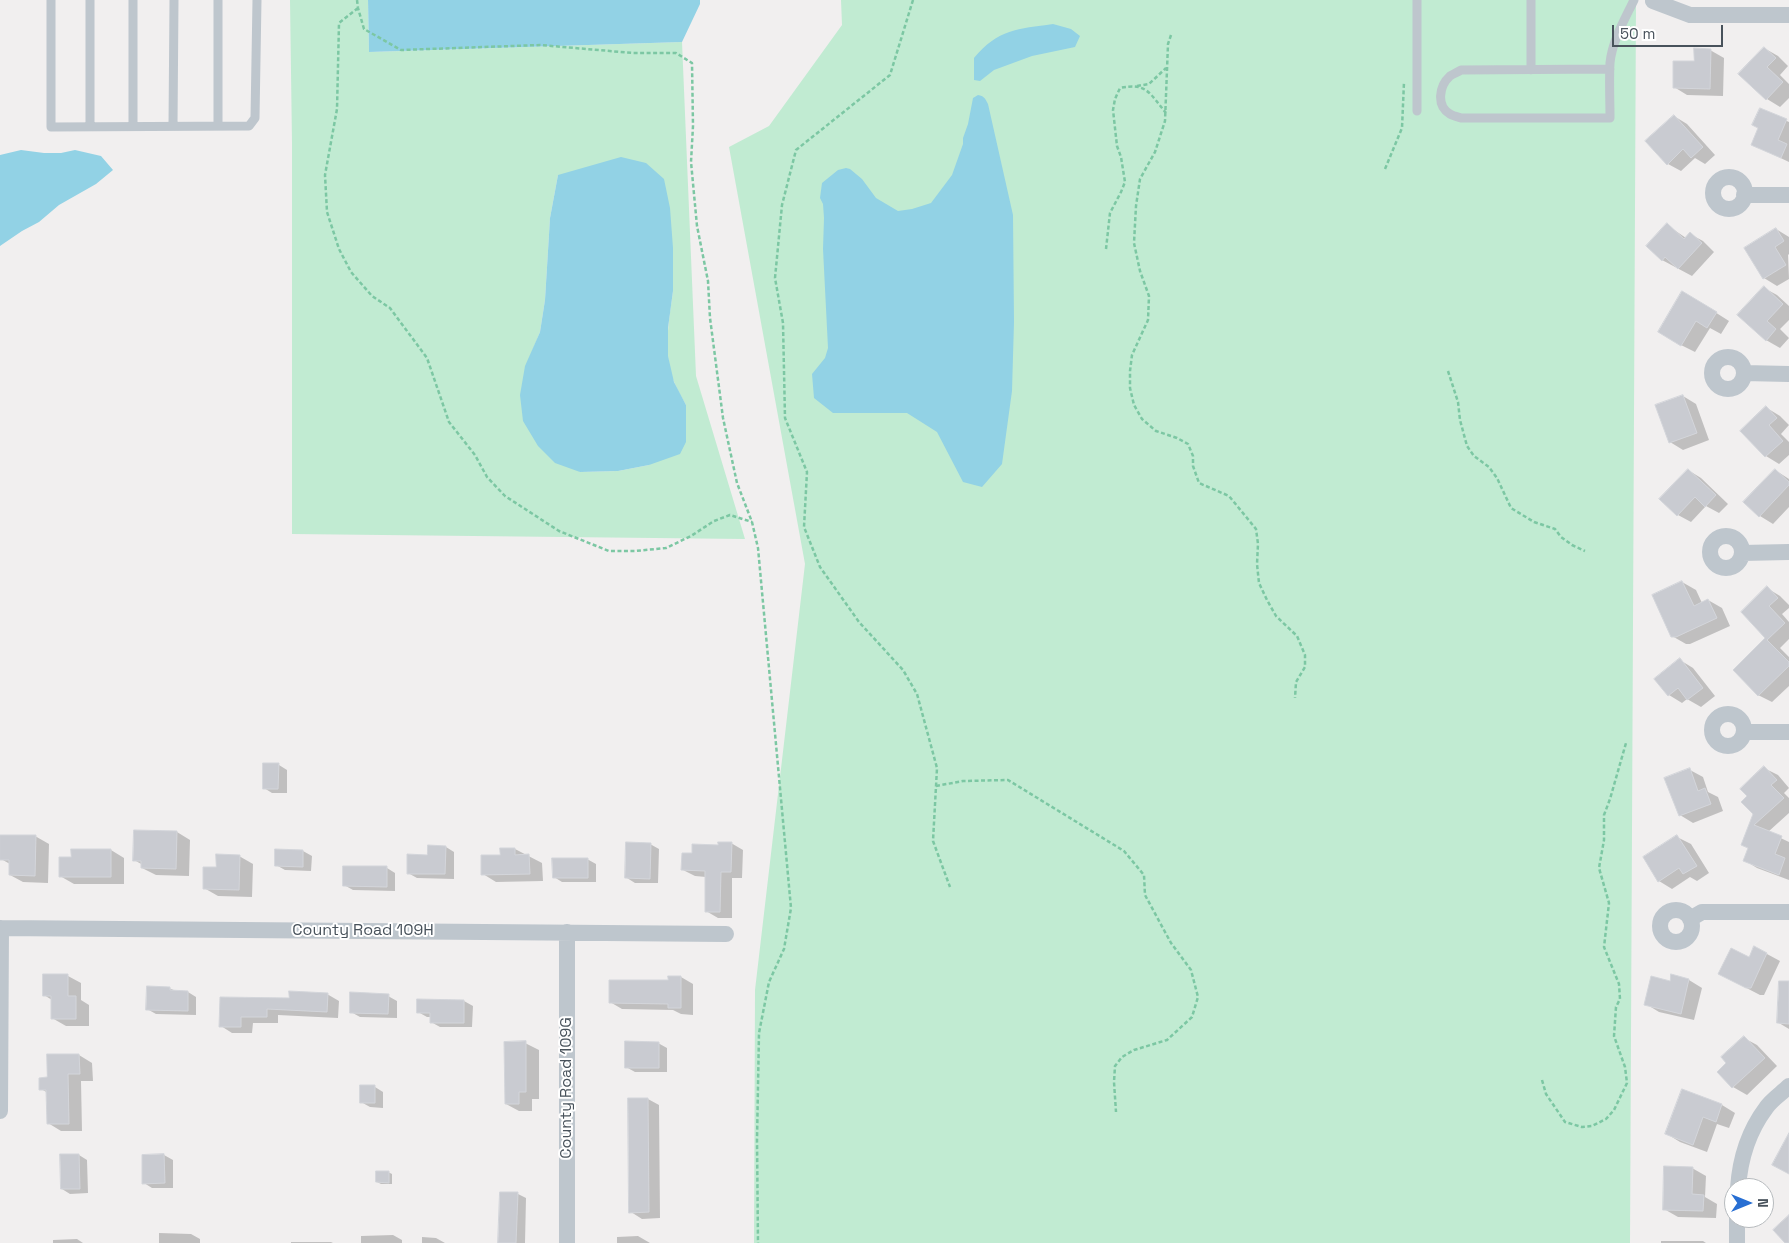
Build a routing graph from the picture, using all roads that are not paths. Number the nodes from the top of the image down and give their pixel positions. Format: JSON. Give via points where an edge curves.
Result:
{"nodes":[{"id":1,"x":51,"y":0,"type":"edge"},
{"id":2,"x":90,"y":0,"type":"edge"},
{"id":3,"x":133,"y":0,"type":"edge"},
{"id":4,"x":174,"y":0,"type":"edge"},
{"id":5,"x":218,"y":0,"type":"edge"},
{"id":6,"x":256,"y":0,"type":"edge"},
{"id":7,"x":1417,"y":0,"type":"edge"},
{"id":8,"x":1531,"y":0,"type":"edge"},
{"id":9,"x":1634,"y":0,"type":"edge"},
{"id":10,"x":1650,"y":0,"type":"edge"},
{"id":11,"x":1789,"y":15,"type":"edge"},
{"id":12,"x":1610,"y":69,"type":"junction"},
{"id":13,"x":1531,"y":70,"type":"junction"},
{"id":14,"x":1417,"y":111,"type":"dead end"},
{"id":15,"x":90,"y":126,"type":"junction"},
{"id":16,"x":133,"y":126,"type":"junction"},
{"id":17,"x":173,"y":126,"type":"junction"},
{"id":18,"x":218,"y":126,"type":"junction"},
{"id":19,"x":1744,"y":195,"type":"dead end"},
{"id":20,"x":1789,"y":195,"type":"edge"},
{"id":21,"x":1744,"y":373,"type":"dead end"},
{"id":22,"x":1789,"y":374,"type":"edge"},
{"id":23,"x":1789,"y":552,"type":"edge"},
{"id":24,"x":1742,"y":553,"type":"dead end"},
{"id":25,"x":1744,"y":732,"type":"dead end"},
{"id":26,"x":1789,"y":732,"type":"edge"},
{"id":27,"x":1789,"y":912,"type":"edge"},
{"id":28,"x":1690,"y":919,"type":"dead end"},
{"id":29,"x":1,"y":928,"type":"edge"},
{"id":30,"x":567,"y":932,"type":"junction"},
{"id":31,"x":726,"y":934,"type":"dead end"},
{"id":32,"x":1789,"y":1086,"type":"edge"},
{"id":33,"x":0,"y":1111,"type":"edge"},
{"id":34,"x":1738,"y":1178,"type":"edge"},
{"id":35,"x":1737,"y":1228,"type":"edge"},
{"id":36,"x":567,"y":1243,"type":"edge"},
{"id":37,"x":1736,"y":1243,"type":"edge"}],
"edges":[{"from":1,"to":15,"type":"lane","via":[[51,127]]},
{"from":2,"to":15,"type":"lane"},
{"from":3,"to":16,"type":"lane"},
{"from":4,"to":17,"type":"lane"},
{"from":5,"to":18,"type":"lane"},
{"from":6,"to":18,"type":"lane","via":[[255,118],[249,126]]},
{"from":7,"to":14,"type":"lane"},
{"from":8,"to":13,"type":"lane"},
{"from":9,"to":12,"type":"lane","via":[[1620,30]]},
{"from":10,"to":11,"type":"street","via":[[1690,15]]},
{"from":12,"to":13,"type":"lane"},
{"from":12,"to":13,"type":"lane","via":[[1610,118],[1461,118],[1449,114],[1440,99],[1442,87],[1450,76],[1461,70]]},
{"from":15,"to":16,"type":"lane"},
{"from":16,"to":17,"type":"lane"},
{"from":17,"to":18,"type":"lane"},
{"from":19,"to":20,"type":"street"},
{"from":21,"to":22,"type":"street"},
{"from":23,"to":24,"type":"street"},
{"from":25,"to":26,"type":"street"},
{"from":27,"to":28,"type":"street","via":[[1702,912]]},
{"from":29,"to":30,"type":"street","name":"County Road 109H"},
{"from":29,"to":33,"type":"street"},
{"from":30,"to":31,"type":"street","name":"County Road 109H"},
{"from":30,"to":36,"type":"street","name":"County Road 109G"},
{"from":32,"to":34,"type":"street","via":[[1766,1106],[1745,1145]]},
{"from":35,"to":37,"type":"street"}]}
